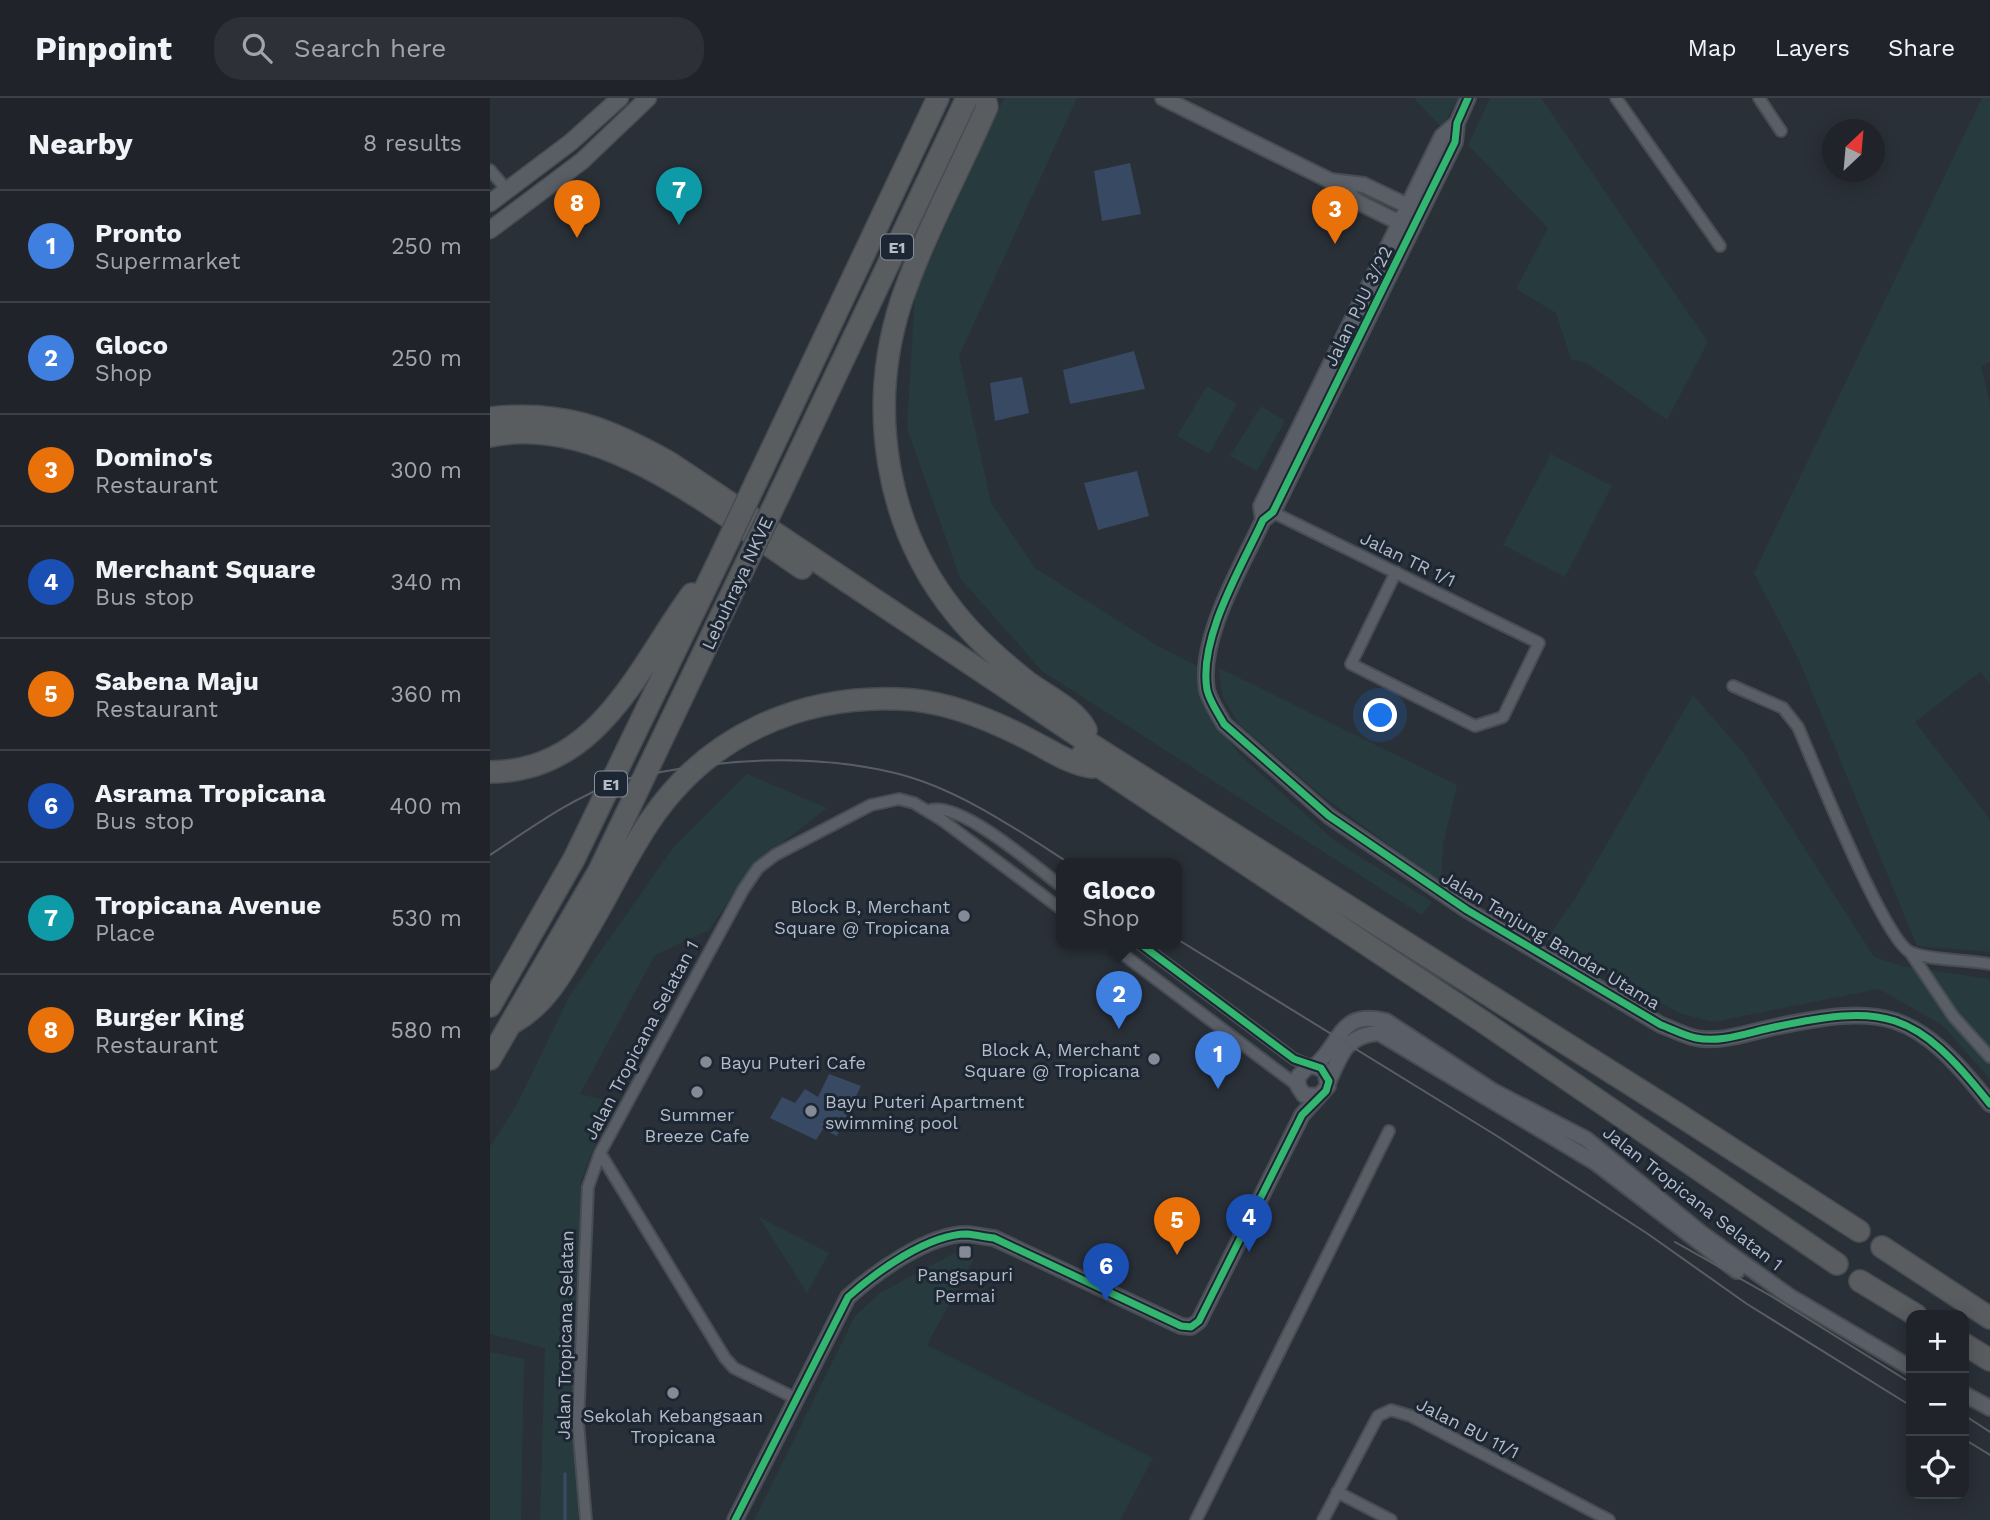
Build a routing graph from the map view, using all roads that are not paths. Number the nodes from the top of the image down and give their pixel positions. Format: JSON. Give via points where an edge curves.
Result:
{"nodes":[{"id":1,"x":620,"y":98,"type":"edge"},
{"id":2,"x":648,"y":98,"type":"edge"},
{"id":3,"x":938,"y":98,"type":"edge"},
{"id":4,"x":967,"y":98,"type":"edge"},
{"id":5,"x":985,"y":98,"type":"edge"},
{"id":6,"x":1163,"y":98,"type":"edge"},
{"id":7,"x":1468,"y":98,"type":"edge"},
{"id":8,"x":1616,"y":98,"type":"edge"},
{"id":9,"x":1759,"y":98,"type":"edge"},
{"id":10,"x":1457,"y":123,"type":"junction"},
{"id":11,"x":1781,"y":131,"type":"dead end"},
{"id":12,"x":490,"y":170,"type":"edge"},
{"id":13,"x":1331,"y":181,"type":"junction"},
{"id":14,"x":508,"y":190,"type":"junction"},
{"id":15,"x":490,"y":203,"type":"edge"},
{"id":16,"x":1407,"y":206,"type":"junction"},
{"id":17,"x":519,"y":207,"type":"junction"},
{"id":18,"x":1422,"y":213,"type":"junction"},
{"id":19,"x":1399,"y":222,"type":"junction"},
{"id":20,"x":1414,"y":229,"type":"junction"},
{"id":21,"x":490,"y":230,"type":"edge"},
{"id":22,"x":1720,"y":246,"type":"dead end"},
{"id":23,"x":490,"y":418,"type":"edge"},
{"id":24,"x":490,"y":436,"type":"edge"},
{"id":25,"x":1266,"y":513,"type":"junction"},
{"id":26,"x":721,"y":556,"type":"junction"},
{"id":27,"x":1396,"y":572,"type":"junction"},
{"id":28,"x":1219,"y":618,"type":"joint"},
{"id":29,"x":1733,"y":686,"type":"dead end"},
{"id":30,"x":1098,"y":758,"type":"junction"},
{"id":31,"x":490,"y":772,"type":"edge"},
{"id":32,"x":928,"y":811,"type":"junction"},
{"id":33,"x":1056,"y":882,"type":"edge"},
{"id":34,"x":1056,"y":905,"type":"edge"},
{"id":35,"x":1116,"y":949,"type":"edge"},
{"id":36,"x":1147,"y":949,"type":"edge"},
{"id":37,"x":1910,"y":952,"type":"junction"},
{"id":38,"x":1990,"y":964,"type":"edge"},
{"id":39,"x":490,"y":1006,"type":"edge"},
{"id":40,"x":514,"y":1022,"type":"junction"},
{"id":41,"x":1990,"y":1057,"type":"edge"},
{"id":42,"x":490,"y":1059,"type":"edge"},
{"id":43,"x":1313,"y":1066,"type":"junction"},
{"id":44,"x":1329,"y":1081,"type":"junction"},
{"id":45,"x":1299,"y":1089,"type":"junction"},
{"id":46,"x":1318,"y":1096,"type":"junction"},
{"id":47,"x":1990,"y":1104,"type":"edge"},
{"id":48,"x":1302,"y":1115,"type":"junction"},
{"id":49,"x":1389,"y":1131,"type":"dead end"},
{"id":50,"x":600,"y":1153,"type":"junction"},
{"id":51,"x":1858,"y":1231,"type":"dead end"},
{"id":52,"x":1882,"y":1247,"type":"dead end"},
{"id":53,"x":1837,"y":1264,"type":"dead end"},
{"id":54,"x":1860,"y":1281,"type":"dead end"},
{"id":55,"x":1908,"y":1310,"type":"edge"},
{"id":56,"x":1990,"y":1318,"type":"edge"},
{"id":57,"x":1969,"y":1347,"type":"edge"},
{"id":58,"x":1990,"y":1360,"type":"edge"},
{"id":59,"x":1906,"y":1365,"type":"edge"},
{"id":60,"x":1906,"y":1375,"type":"edge"},
{"id":61,"x":1969,"y":1397,"type":"edge"},
{"id":62,"x":795,"y":1398,"type":"junction"},
{"id":63,"x":1969,"y":1408,"type":"edge"},
{"id":64,"x":1990,"y":1408,"type":"edge"},
{"id":65,"x":1990,"y":1418,"type":"edge"},
{"id":66,"x":1337,"y":1492,"type":"junction"},
{"id":67,"x":586,"y":1520,"type":"edge"},
{"id":68,"x":735,"y":1520,"type":"edge"},
{"id":69,"x":1196,"y":1520,"type":"edge"},
{"id":70,"x":1323,"y":1520,"type":"edge"},
{"id":71,"x":1391,"y":1520,"type":"edge"},
{"id":72,"x":1609,"y":1520,"type":"edge"}],
"edges":[{"from":1,"to":14,"type":"main road"},
{"from":2,"to":17,"type":"main road","via":[[582,161]]},
{"from":3,"to":26,"type":"highway","name":"Lebuhraya NKVE","number":"E1","bridge":true},
{"from":4,"to":40,"type":"highway","name":"Lebuhraya NKVE","number":"E1","bridge":true,"via":[[599,871]]},
{"from":5,"to":30,"type":"highway","via":[[987,107],[909,283],[896,323],[885,389],[888,464],[909,536],[942,595],[985,646],[1084,725]]},
{"from":6,"to":13,"type":"street"},
{"from":7,"to":10,"type":"street","name":"Jalan PJU 3/22"},
{"from":8,"to":22,"type":"street"},
{"from":9,"to":11,"type":"street"},
{"from":10,"to":16,"type":"street","name":"Jalan PJU 3/22","via":[[1442,136]]},
{"from":10,"to":18,"type":"street","name":"Jalan PJU 3/22","via":[[1455,142]]},
{"from":12,"to":14,"type":"street"},
{"from":13,"to":16,"type":"street","via":[[1364,185]]},
{"from":13,"to":19,"type":"street","via":[[1358,202]]},
{"from":14,"to":15,"type":"main road"},
{"from":14,"to":17,"type":"main road"},
{"from":16,"to":18,"type":"street"},
{"from":16,"to":19,"type":"street","name":"Jalan PJU 3/22"},
{"from":17,"to":21,"type":"main road"},
{"from":18,"to":20,"type":"street","name":"Jalan PJU 3/22"},
{"from":19,"to":20,"type":"street"},
{"from":19,"to":25,"type":"street","name":"Jalan PJU 3/22"},
{"from":20,"to":25,"type":"street","name":"Jalan PJU 3/22"},
{"from":23,"to":30,"type":"highway","via":[[527,414],[568,419],[629,440],[699,481]]},
{"from":24,"to":30,"type":"highway","via":[[527,432],[580,439],[657,475]]},
{"from":25,"to":27,"type":"street","name":"Jalan TR 1/1"},
{"from":25,"to":28,"type":"street","name":"Jalan PJU 3/22"},
{"from":26,"to":31,"type":"highway","via":[[604,721],[558,755],[528,767]]},
{"from":26,"to":39,"type":"highway","name":"Lebuhraya NKVE","number":"E1","via":[[574,859]]},
{"from":27,"to":27,"type":"street","name":"Jalan TR 1/1","via":[[1351,664],[1475,726],[1503,717],[1539,643]]},
{"from":28,"to":47,"type":"street","name":"Jalan Tanjung Bandar Utama","via":[[1208,652],[1207,689],[1224,724],[1329,816],[1467,910],[1661,1025],[1696,1038],[1729,1038],[1831,1015],[1876,1014],[1899,1022],[1923,1034],[1955,1060]]},
{"from":29,"to":37,"type":"street","via":[[1783,708],[1798,727],[1860,870],[1897,939]]},
{"from":30,"to":40,"type":"highway","via":[[1075,764],[999,725],[902,699],[824,703],[779,716],[716,751],[667,798],[640,836],[552,989]]},
{"from":30,"to":51,"type":"highway","via":[[1673,1111]]},
{"from":30,"to":53,"type":"highway"},
{"from":32,"to":33,"type":"street","name":"Jalan Tropicana Selatan 1","via":[[943,808],[974,823]]},
{"from":32,"to":34,"type":"street","name":"Jalan Tropicana Selatan 1"},
{"from":32,"to":50,"type":"street","name":"Jalan Tropicana Selatan 1","via":[[914,803],[886,800],[775,855],[758,869]]},
{"from":35,"to":45,"type":"street"},
{"from":36,"to":43,"type":"street","via":[[1294,1059]]},
{"from":37,"to":38,"type":"street"},
{"from":37,"to":41,"type":"street","via":[[1953,1016]]},
{"from":40,"to":42,"type":"highway","name":"Lebuhraya NKVE","number":"E1"},
{"from":43,"to":44,"type":"street","via":[[1325,1071]]},
{"from":43,"to":45,"type":"street","via":[[1300,1073]]},
{"from":43,"to":59,"type":"street","name":"Jalan Tropicana Selatan 1","via":[[1353,1021],[1370,1017],[1385,1021],[1493,1091],[1586,1139],[1701,1233],[1789,1296]]},
{"from":44,"to":46,"type":"street"},
{"from":44,"to":60,"type":"street","name":"Jalan Tropicana Selatan 1","via":[[1348,1044],[1360,1034],[1379,1032],[1596,1163],[1773,1296]]},
{"from":45,"to":46,"type":"street"},
{"from":45,"to":48,"type":"street"},
{"from":46,"to":48,"type":"street"},
{"from":48,"to":62,"type":"street","via":[[1199,1321],[1191,1326],[1181,1326],[994,1238],[965,1234],[936,1241],[900,1259],[848,1297]]},
{"from":49,"to":69,"type":"street"},
{"from":50,"to":62,"type":"street","name":"Jalan Tropicana Selatan 1","via":[[725,1358],[734,1368]]},
{"from":50,"to":67,"type":"street","name":"Jalan Tropicana Selatan","via":[[586,1203],[578,1423]]},
{"from":52,"to":56,"type":"highway"},
{"from":54,"to":55,"type":"highway"},
{"from":57,"to":58,"type":"highway"},
{"from":61,"to":64,"type":"street"},
{"from":62,"to":68,"type":"street"},
{"from":63,"to":65,"type":"street"},
{"from":66,"to":70,"type":"street","name":"Jalan BU 11/1"},
{"from":66,"to":71,"type":"street"},
{"from":66,"to":72,"type":"street","name":"Jalan BU 11/1","via":[[1378,1416],[1391,1410],[1411,1416]]}]}
